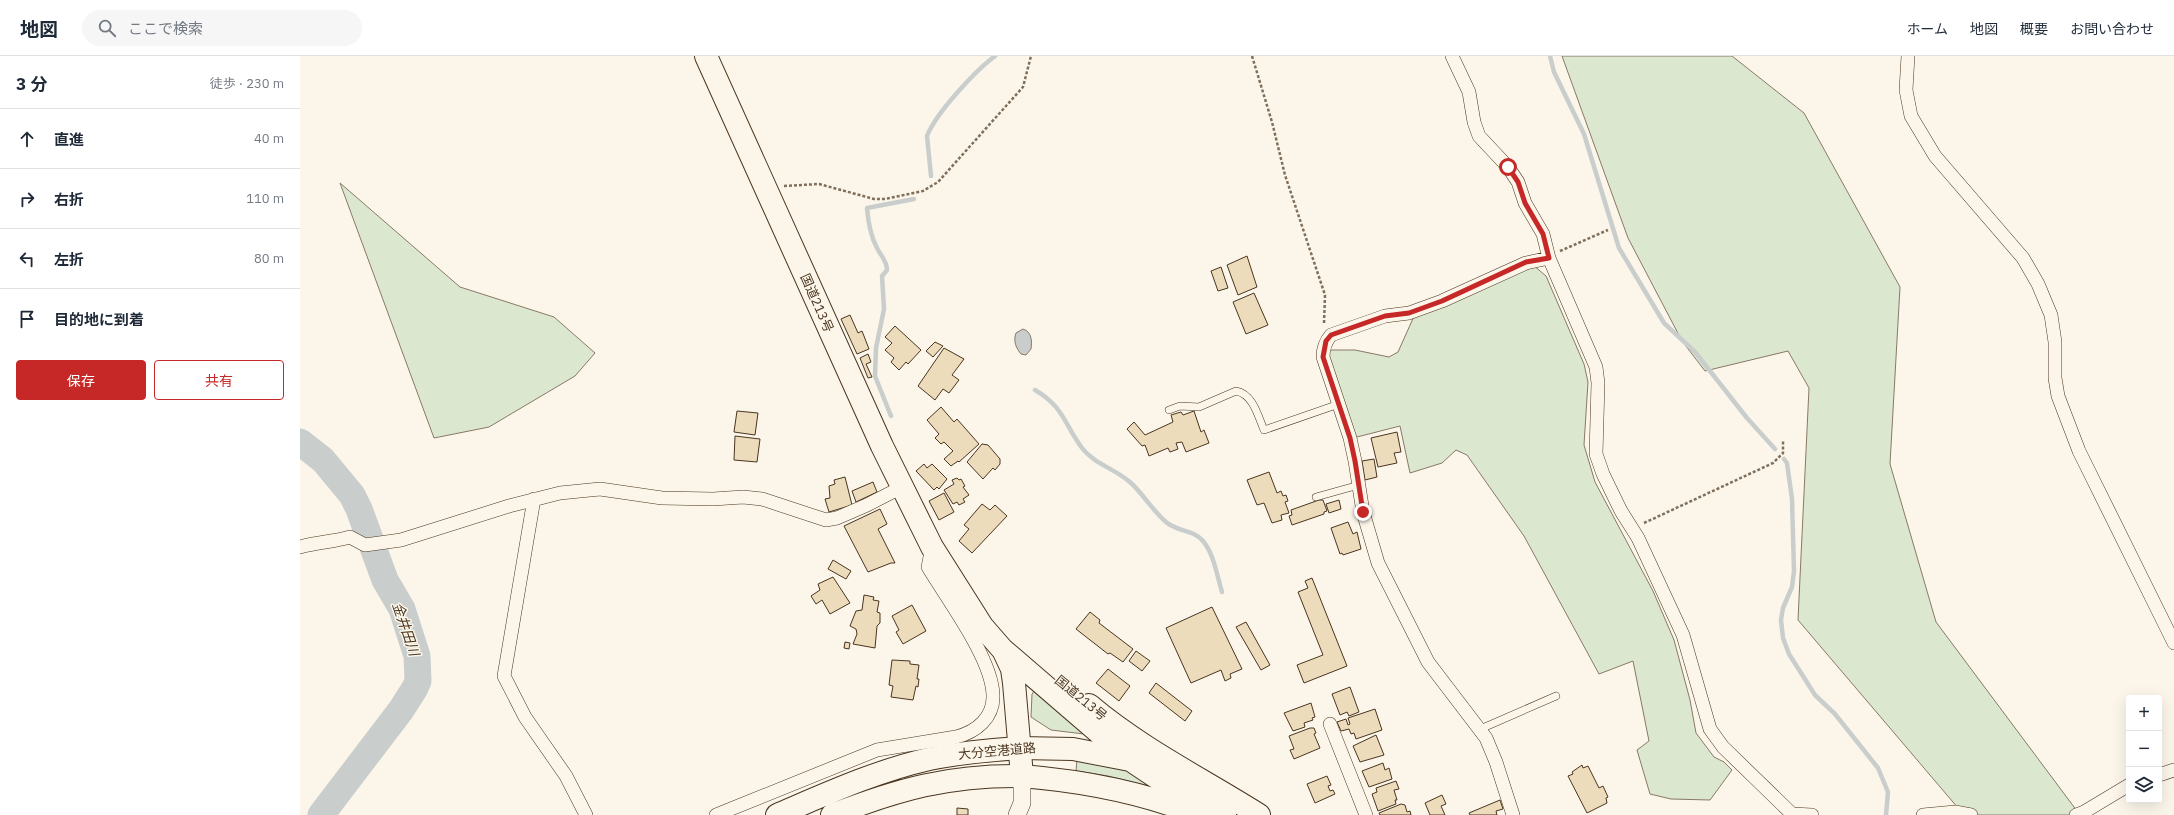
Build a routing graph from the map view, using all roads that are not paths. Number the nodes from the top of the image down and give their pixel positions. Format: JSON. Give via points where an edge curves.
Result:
{"nodes":[{"id":1,"x":706,"y":56,"type":"edge"},
{"id":2,"x":1452,"y":56,"type":"edge"},
{"id":3,"x":1908,"y":56,"type":"edge"},
{"id":4,"x":1549,"y":258,"type":"junction"},
{"id":5,"x":1339,"y":404,"type":"junction"},
{"id":6,"x":1169,"y":410,"type":"dead end"},
{"id":7,"x":1359,"y":485,"type":"junction"},
{"id":8,"x":902,"y":487,"type":"junction"},
{"id":9,"x":1316,"y":497,"type":"dead end"},
{"id":10,"x":534,"y":499,"type":"junction"},
{"id":11,"x":300,"y":547,"type":"edge"},
{"id":12,"x":932,"y":547,"type":"junction"},
{"id":13,"x":985,"y":610,"type":"junction"},
{"id":14,"x":2174,"y":643,"type":"edge"},
{"id":15,"x":1002,"y":649,"type":"junction"},
{"id":16,"x":1028,"y":672,"type":"junction"},
{"id":17,"x":1556,"y":696,"type":"dead end"},
{"id":18,"x":1330,"y":724,"type":"dead end"},
{"id":19,"x":1483,"y":731,"type":"junction"},
{"id":20,"x":1020,"y":748,"type":"junction"},
{"id":21,"x":1132,"y":760,"type":"junction"},
{"id":22,"x":2174,"y":770,"type":"edge"},
{"id":23,"x":2162,"y":774,"type":"edge"},
{"id":24,"x":1022,"y":776,"type":"junction"},
{"id":25,"x":2126,"y":787,"type":"edge"},
{"id":26,"x":1221,"y":793,"type":"junction"},
{"id":27,"x":586,"y":815,"type":"edge"},
{"id":28,"x":716,"y":815,"type":"edge"},
{"id":29,"x":777,"y":815,"type":"edge"},
{"id":30,"x":832,"y":815,"type":"edge"},
{"id":31,"x":1018,"y":815,"type":"edge"},
{"id":32,"x":1198,"y":815,"type":"edge"},
{"id":33,"x":1225,"y":815,"type":"edge"},
{"id":34,"x":1259,"y":815,"type":"edge"},
{"id":35,"x":1366,"y":815,"type":"edge"},
{"id":36,"x":1513,"y":815,"type":"edge"},
{"id":37,"x":1812,"y":815,"type":"edge"},
{"id":38,"x":1922,"y":815,"type":"edge"},
{"id":39,"x":1971,"y":815,"type":"edge"},
{"id":40,"x":2076,"y":815,"type":"edge"}],
"edges":[{"from":1,"to":8,"type":"highway","name":"国道213号"},
{"from":2,"to":4,"type":"street","via":[[1469,92],[1479,136],[1508,167],[1518,182],[1525,203],[1543,234]]},
{"from":3,"to":14,"type":"street","via":[[1906,90],[1911,116],[1935,156],[2023,258],[2038,284],[2051,315],[2058,396],[2079,451]]},
{"from":4,"to":5,"type":"street","via":[[1526,262],[1421,309],[1385,316],[1331,335],[1323,350],[1323,357]]},
{"from":4,"to":37,"type":"street","via":[[1596,367],[1596,454],[1603,474],[1683,634],[1710,729],[1723,747],[1792,814]]},
{"from":5,"to":6,"type":"lane","via":[[1264,430],[1248,396],[1242,392],[1236,391],[1199,407],[1180,406]]},
{"from":5,"to":7,"type":"street"},
{"from":7,"to":9,"type":"lane"},
{"from":7,"to":19,"type":"street","via":[[1372,549],[1413,635],[1439,679]]},
{"from":8,"to":10,"type":"street","via":[[861,508],[826,520],[762,499],[743,497],[662,498],[600,489],[560,493]]},
{"from":8,"to":12,"type":"highway","name":"国道213号"},
{"from":10,"to":11,"type":"street","via":[[402,540],[365,545],[350,537]]},
{"from":10,"to":27,"type":"street","via":[[504,676],[525,717],[566,776]]},
{"from":12,"to":13,"type":"highway","name":"国道213号"},
{"from":12,"to":15,"type":"highway","name":"国道213号","via":[[975,615]]},
{"from":12,"to":28,"type":"street","via":[[928,567],[967,630],[986,667],[993,695],[987,718],[968,734],[877,750]]},
{"from":13,"to":16,"type":"highway","via":[[1000,638],[1024,660]]},
{"from":13,"to":26,"type":"highway","name":"国道213号","via":[[1048,672],[1104,718]]},
{"from":15,"to":16,"type":"highway","name":"国道213号"},
{"from":15,"to":20,"type":"highway","via":[[1012,669]]},
{"from":16,"to":20,"type":"highway"},
{"from":16,"to":21,"type":"highway","name":"国道213号"},
{"from":17,"to":19,"type":"lane","via":[[1485,727]]},
{"from":18,"to":35,"type":"street"},
{"from":19,"to":36,"type":"street"},
{"from":20,"to":21,"type":"highway","name":"大分空港道路","via":[[1073,749]]},
{"from":20,"to":24,"type":"highway"},
{"from":20,"to":29,"type":"highway","name":"大分空港道路","via":[[963,753],[906,765],[869,777]]},
{"from":21,"to":26,"type":"highway","name":"大分空港道路","via":[[1167,770]]},
{"from":21,"to":33,"type":"highway","name":"国道213号","via":[[1168,786]]},
{"from":22,"to":23,"type":"street"},
{"from":24,"to":30,"type":"highway","name":"大分空港道路","via":[[990,775],[939,781],[875,798]]},
{"from":24,"to":31,"type":"street","via":[[1022,803]]},
{"from":24,"to":32,"type":"highway","name":"大分空港道路","via":[[1065,779],[1107,786],[1154,798]]},
{"from":25,"to":40,"type":"street"},
{"from":26,"to":34,"type":"highway","name":"国道213号"},
{"from":38,"to":39,"type":"street","via":[[1955,812]]}]}
